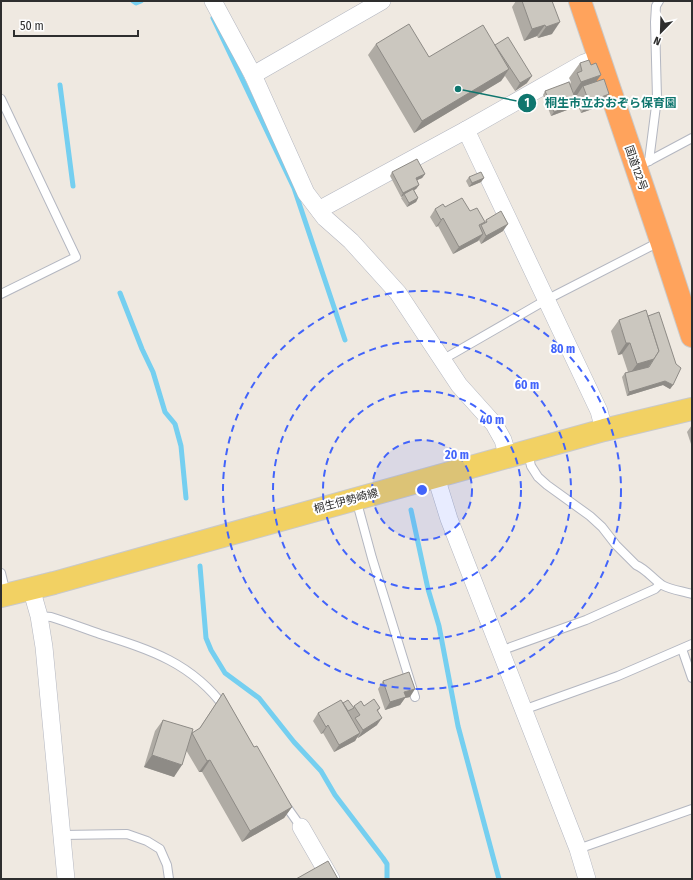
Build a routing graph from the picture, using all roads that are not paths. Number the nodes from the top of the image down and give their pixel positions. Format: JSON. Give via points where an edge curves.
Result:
{"nodes":[{"id":1,"x":213,"y":1,"type":"edge"},
{"id":2,"x":382,"y":1,"type":"edge"},
{"id":3,"x":580,"y":1,"type":"edge"},
{"id":4,"x":659,"y":1,"type":"edge"},
{"id":5,"x":599,"y":57,"type":"junction"},
{"id":6,"x":253,"y":75,"type":"junction"},
{"id":7,"x":2,"y":103,"type":"edge"},
{"id":8,"x":466,"y":130,"type":"junction"},
{"id":9,"x":692,"y":138,"type":"edge"},
{"id":10,"x":643,"y":164,"type":"junction"},
{"id":11,"x":320,"y":211,"type":"junction"},
{"id":12,"x":661,"y":241,"type":"junction"},
{"id":13,"x":1,"y":294,"type":"edge"},
{"id":14,"x":546,"y":300,"type":"junction"},
{"id":15,"x":692,"y":336,"type":"edge"},
{"id":16,"x":442,"y":360,"type":"junction"},
{"id":17,"x":692,"y":409,"type":"edge"},
{"id":18,"x":604,"y":430,"type":"junction"},
{"id":19,"x":518,"y":454,"type":"junction"},
{"id":20,"x":436,"y":477,"type":"junction"},
{"id":21,"x":356,"y":498,"type":"junction"},
{"id":22,"x":1,"y":573,"type":"edge"},
{"id":23,"x":660,"y":584,"type":"junction"},
{"id":24,"x":31,"y":588,"type":"junction"},
{"id":25,"x":692,"y":594,"type":"edge"},
{"id":26,"x":4,"y":595,"type":"edge"},
{"id":27,"x":39,"y":616,"type":"junction"},
{"id":28,"x":692,"y":644,"type":"edge"},
{"id":29,"x":682,"y":649,"type":"junction"},
{"id":30,"x":500,"y":651,"type":"junction"},
{"id":31,"x":692,"y":678,"type":"edge"},
{"id":32,"x":415,"y":697,"type":"edge"},
{"id":33,"x":523,"y":710,"type":"junction"},
{"id":34,"x":228,"y":714,"type":"edge"},
{"id":35,"x":279,"y":795,"type":"edge"},
{"id":36,"x":692,"y":809,"type":"edge"},
{"id":37,"x":301,"y":827,"type":"joint"},
{"id":38,"x":62,"y":835,"type":"junction"},
{"id":39,"x":578,"y":849,"type":"junction"},
{"id":40,"x":66,"y":879,"type":"edge"},
{"id":41,"x":169,"y":879,"type":"edge"},
{"id":42,"x":331,"y":879,"type":"edge"},
{"id":43,"x":587,"y":879,"type":"edge"}],
"edges":[{"from":1,"to":6,"type":"street"},
{"from":2,"to":6,"type":"street"},
{"from":3,"to":5,"type":"highway","name":"国道122号"},
{"from":4,"to":10,"type":"lane","via":[[656,6],[657,98]]},
{"from":5,"to":8,"type":"street"},
{"from":5,"to":10,"type":"highway","name":"国道122号"},
{"from":6,"to":11,"type":"street","via":[[306,193]]},
{"from":7,"to":13,"type":"lane","via":[[76,257]]},
{"from":8,"to":11,"type":"street"},
{"from":8,"to":14,"type":"street"},
{"from":9,"to":10,"type":"lane"},
{"from":10,"to":12,"type":"highway","name":"国道122号"},
{"from":11,"to":16,"type":"street","via":[[398,293]]},
{"from":12,"to":14,"type":"lane"},
{"from":12,"to":15,"type":"highway","name":"国道122号"},
{"from":14,"to":16,"type":"lane"},
{"from":14,"to":18,"type":"street","via":[[599,411]]},
{"from":16,"to":19,"type":"street","via":[[459,385],[494,424],[503,440]]},
{"from":17,"to":18,"type":"main road","name":"桐生伊勢崎線"},
{"from":18,"to":19,"type":"main road","name":"桐生伊勢崎線"},
{"from":19,"to":20,"type":"main road","name":"桐生伊勢崎線"},
{"from":19,"to":23,"type":"lane","via":[[547,485],[590,516],[636,565]]},
{"from":20,"to":21,"type":"main road","name":"桐生伊勢崎線"},
{"from":20,"to":30,"type":"street","via":[[449,519]]},
{"from":21,"to":24,"type":"main road","name":"桐生伊勢崎線"},
{"from":21,"to":32,"type":"lane"},
{"from":22,"to":26,"type":"lane"},
{"from":23,"to":25,"type":"lane"},
{"from":23,"to":30,"type":"lane","via":[[655,589],[586,620]]},
{"from":24,"to":26,"type":"main road","name":"桐生伊勢崎線"},
{"from":24,"to":27,"type":"street"},
{"from":27,"to":34,"type":"lane","via":[[51,617],[160,654],[191,672],[207,686]]},
{"from":27,"to":38,"type":"street"},
{"from":28,"to":29,"type":"lane"},
{"from":29,"to":31,"type":"lane"},
{"from":29,"to":33,"type":"lane","via":[[618,676]]},
{"from":30,"to":33,"type":"street"},
{"from":33,"to":39,"type":"street"},
{"from":35,"to":37,"type":"lane"},
{"from":36,"to":39,"type":"lane"},
{"from":37,"to":42,"type":"street"},
{"from":38,"to":40,"type":"street"},
{"from":38,"to":41,"type":"lane","via":[[127,834],[146,841],[160,849],[167,865]]},
{"from":39,"to":43,"type":"street"}]}
